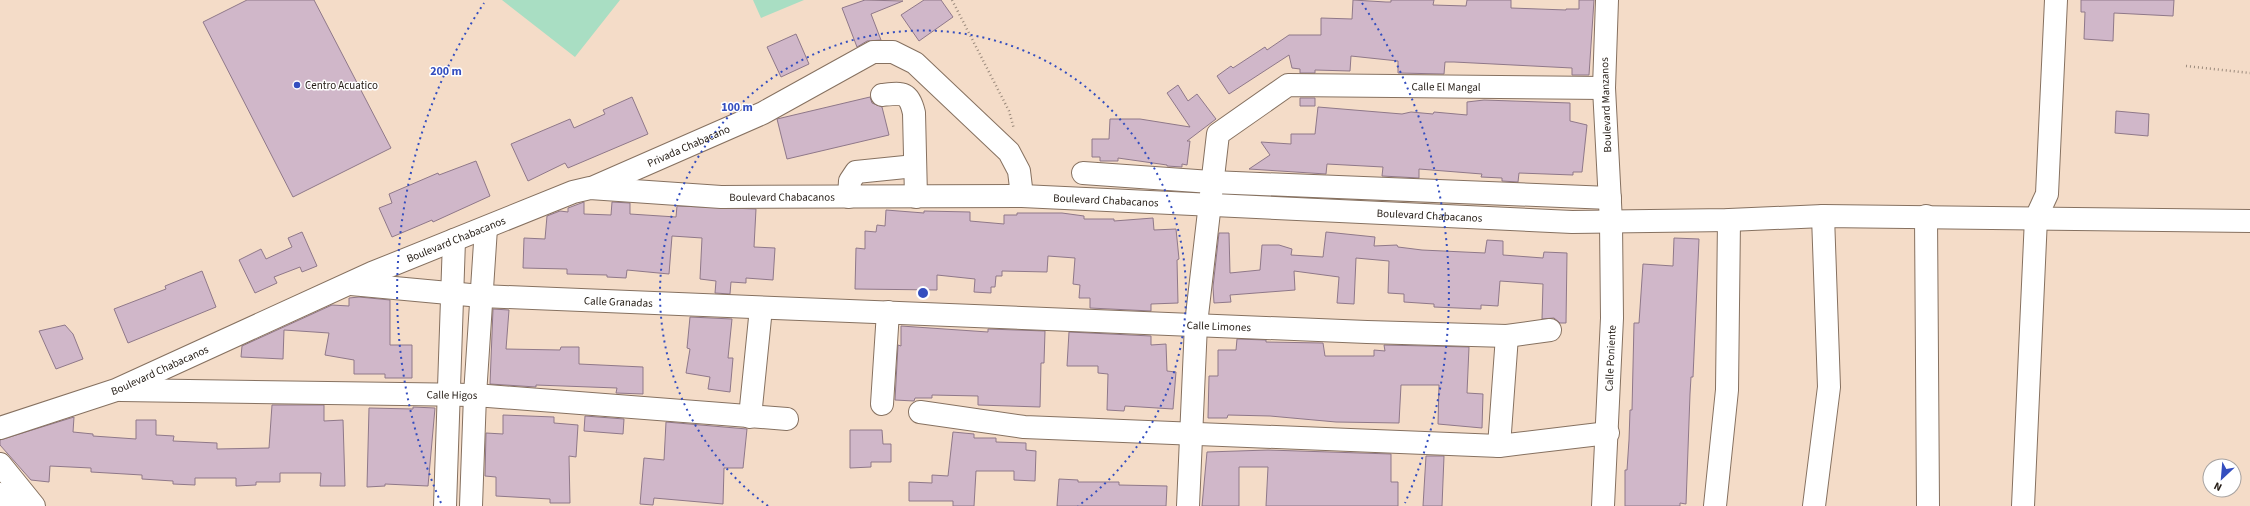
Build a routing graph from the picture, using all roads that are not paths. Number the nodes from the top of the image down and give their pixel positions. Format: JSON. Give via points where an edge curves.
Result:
{"nodes":[{"id":1,"x":1607,"y":0,"type":"edge"},
{"id":2,"x":2056,"y":0,"type":"edge"},
{"id":3,"x":1604,"y":88,"type":"junction"},
{"id":4,"x":882,"y":94,"type":"dead end"},
{"id":5,"x":915,"y":166,"type":"junction"},
{"id":6,"x":1083,"y":173,"type":"dead end"},
{"id":7,"x":1211,"y":182,"type":"junction"},
{"id":8,"x":590,"y":188,"type":"junction"},
{"id":9,"x":850,"y":196,"type":"junction"},
{"id":10,"x":916,"y":196,"type":"junction"},
{"id":11,"x":1022,"y":196,"type":"junction"},
{"id":12,"x":1209,"y":206,"type":"junction"},
{"id":13,"x":1611,"y":210,"type":"junction"},
{"id":14,"x":1823,"y":216,"type":"junction"},
{"id":15,"x":1926,"y":216,"type":"junction"},
{"id":16,"x":2036,"y":218,"type":"junction"},
{"id":17,"x":1729,"y":220,"type":"junction"},
{"id":18,"x":2250,"y":221,"type":"edge"},
{"id":19,"x":486,"y":228,"type":"junction"},
{"id":20,"x":454,"y":240,"type":"junction"},
{"id":21,"x":350,"y":284,"type":"junction"},
{"id":22,"x":452,"y":294,"type":"junction"},
{"id":23,"x":481,"y":296,"type":"junction"},
{"id":24,"x":761,"y":308,"type":"junction"},
{"id":25,"x":888,"y":312,"type":"junction"},
{"id":26,"x":1196,"y":324,"type":"junction"},
{"id":27,"x":1550,"y":330,"type":"dead end"},
{"id":28,"x":1507,"y":336,"type":"junction"},
{"id":29,"x":116,"y":390,"type":"junction"},
{"id":30,"x":449,"y":395,"type":"junction"},
{"id":31,"x":475,"y":395,"type":"junction"},
{"id":32,"x":882,"y":404,"type":"dead end"},
{"id":33,"x":920,"y":412,"type":"dead end"},
{"id":34,"x":750,"y":417,"type":"junction"},
{"id":35,"x":788,"y":419,"type":"dead end"},
{"id":36,"x":0,"y":428,"type":"edge"},
{"id":37,"x":1190,"y":432,"type":"junction"},
{"id":38,"x":1608,"y":433,"type":"junction"},
{"id":39,"x":1499,"y":446,"type":"junction"},
{"id":40,"x":0,"y":464,"type":"edge"},
{"id":41,"x":0,"y":494,"type":"edge"},
{"id":42,"x":10,"y":506,"type":"edge"},
{"id":43,"x":34,"y":506,"type":"edge"},
{"id":44,"x":445,"y":506,"type":"edge"},
{"id":45,"x":471,"y":506,"type":"edge"},
{"id":46,"x":1188,"y":506,"type":"edge"},
{"id":47,"x":1603,"y":506,"type":"edge"},
{"id":48,"x":1715,"y":506,"type":"edge"},
{"id":49,"x":1814,"y":506,"type":"edge"},
{"id":50,"x":1928,"y":506,"type":"edge"},
{"id":51,"x":2023,"y":506,"type":"edge"}],
"edges":[{"from":1,"to":3,"type":"street","name":"Boulevard Manzanos"},
{"from":2,"to":16,"type":"street","via":[[2047,194]]},
{"from":3,"to":7,"type":"street","name":"Calle El Mangal","via":[[1288,85],[1218,134]]},
{"from":3,"to":13,"type":"street","name":"Boulevard Manzanos"},
{"from":4,"to":5,"type":"street","via":[[900,94],[907,96],[911,101],[914,113]]},
{"from":5,"to":9,"type":"street","via":[[856,172],[850,181]]},
{"from":5,"to":10,"type":"street"},
{"from":6,"to":7,"type":"street"},
{"from":7,"to":12,"type":"street"},
{"from":7,"to":13,"type":"street"},
{"from":8,"to":9,"type":"street","name":"Boulevard Chabacanos","via":[[722,197]]},
{"from":8,"to":11,"type":"street","name":"Privada Chabacano","via":[[763,113],[873,52],[893,52],[914,63],[1009,152],[1019,171]]},
{"from":8,"to":19,"type":"street","name":"Boulevard Chabacanos","via":[[573,192]]},
{"from":9,"to":10,"type":"street","name":"Boulevard Chabacanos"},
{"from":10,"to":11,"type":"street","name":"Boulevard Chabacanos"},
{"from":11,"to":12,"type":"street","name":"Boulevard Chabacanos"},
{"from":12,"to":13,"type":"street","name":"Boulevard Chabacanos","via":[[1572,222]]},
{"from":12,"to":26,"type":"street"},
{"from":13,"to":17,"type":"street"},
{"from":13,"to":38,"type":"street","name":"Calle Poniente","via":[[1612,318]]},
{"from":14,"to":15,"type":"street"},
{"from":14,"to":17,"type":"street"},
{"from":14,"to":49,"type":"street","via":[[1829,387]]},
{"from":15,"to":16,"type":"street"},
{"from":15,"to":50,"type":"street"},
{"from":16,"to":18,"type":"street"},
{"from":16,"to":51,"type":"street"},
{"from":17,"to":48,"type":"street","via":[[1727,390]]},
{"from":19,"to":20,"type":"street","name":"Boulevard Chabacanos"},
{"from":19,"to":23,"type":"street"},
{"from":20,"to":21,"type":"street","name":"Boulevard Chabacanos"},
{"from":20,"to":22,"type":"street"},
{"from":21,"to":22,"type":"street","name":"Calle Granadas"},
{"from":21,"to":29,"type":"street","name":"Boulevard Chabacanos"},
{"from":22,"to":23,"type":"street","name":"Calle Granadas"},
{"from":22,"to":30,"type":"street"},
{"from":23,"to":24,"type":"street","name":"Calle Granadas"},
{"from":23,"to":31,"type":"street"},
{"from":24,"to":25,"type":"street","name":"Calle Granadas"},
{"from":24,"to":34,"type":"street"},
{"from":25,"to":26,"type":"street","name":"Calle Limones"},
{"from":25,"to":32,"type":"street"},
{"from":26,"to":28,"type":"street","name":"Calle Limones"},
{"from":26,"to":37,"type":"street"},
{"from":27,"to":28,"type":"street","name":"Calle Limones"},
{"from":28,"to":39,"type":"street"},
{"from":29,"to":30,"type":"street","name":"Calle Higos"},
{"from":29,"to":36,"type":"street","name":"Boulevard Chabacanos"},
{"from":30,"to":31,"type":"street","name":"Calle Higos"},
{"from":30,"to":44,"type":"street"},
{"from":31,"to":34,"type":"street","name":"Calle Higos"},
{"from":31,"to":45,"type":"street"},
{"from":33,"to":37,"type":"street","via":[[1024,427]]},
{"from":34,"to":35,"type":"street","name":"Calle Higos"},
{"from":37,"to":39,"type":"street"},
{"from":37,"to":46,"type":"street"},
{"from":38,"to":39,"type":"street"},
{"from":38,"to":47,"type":"street","name":"Calle Poniente"},
{"from":40,"to":43,"type":"street"},
{"from":41,"to":42,"type":"street"}]}
